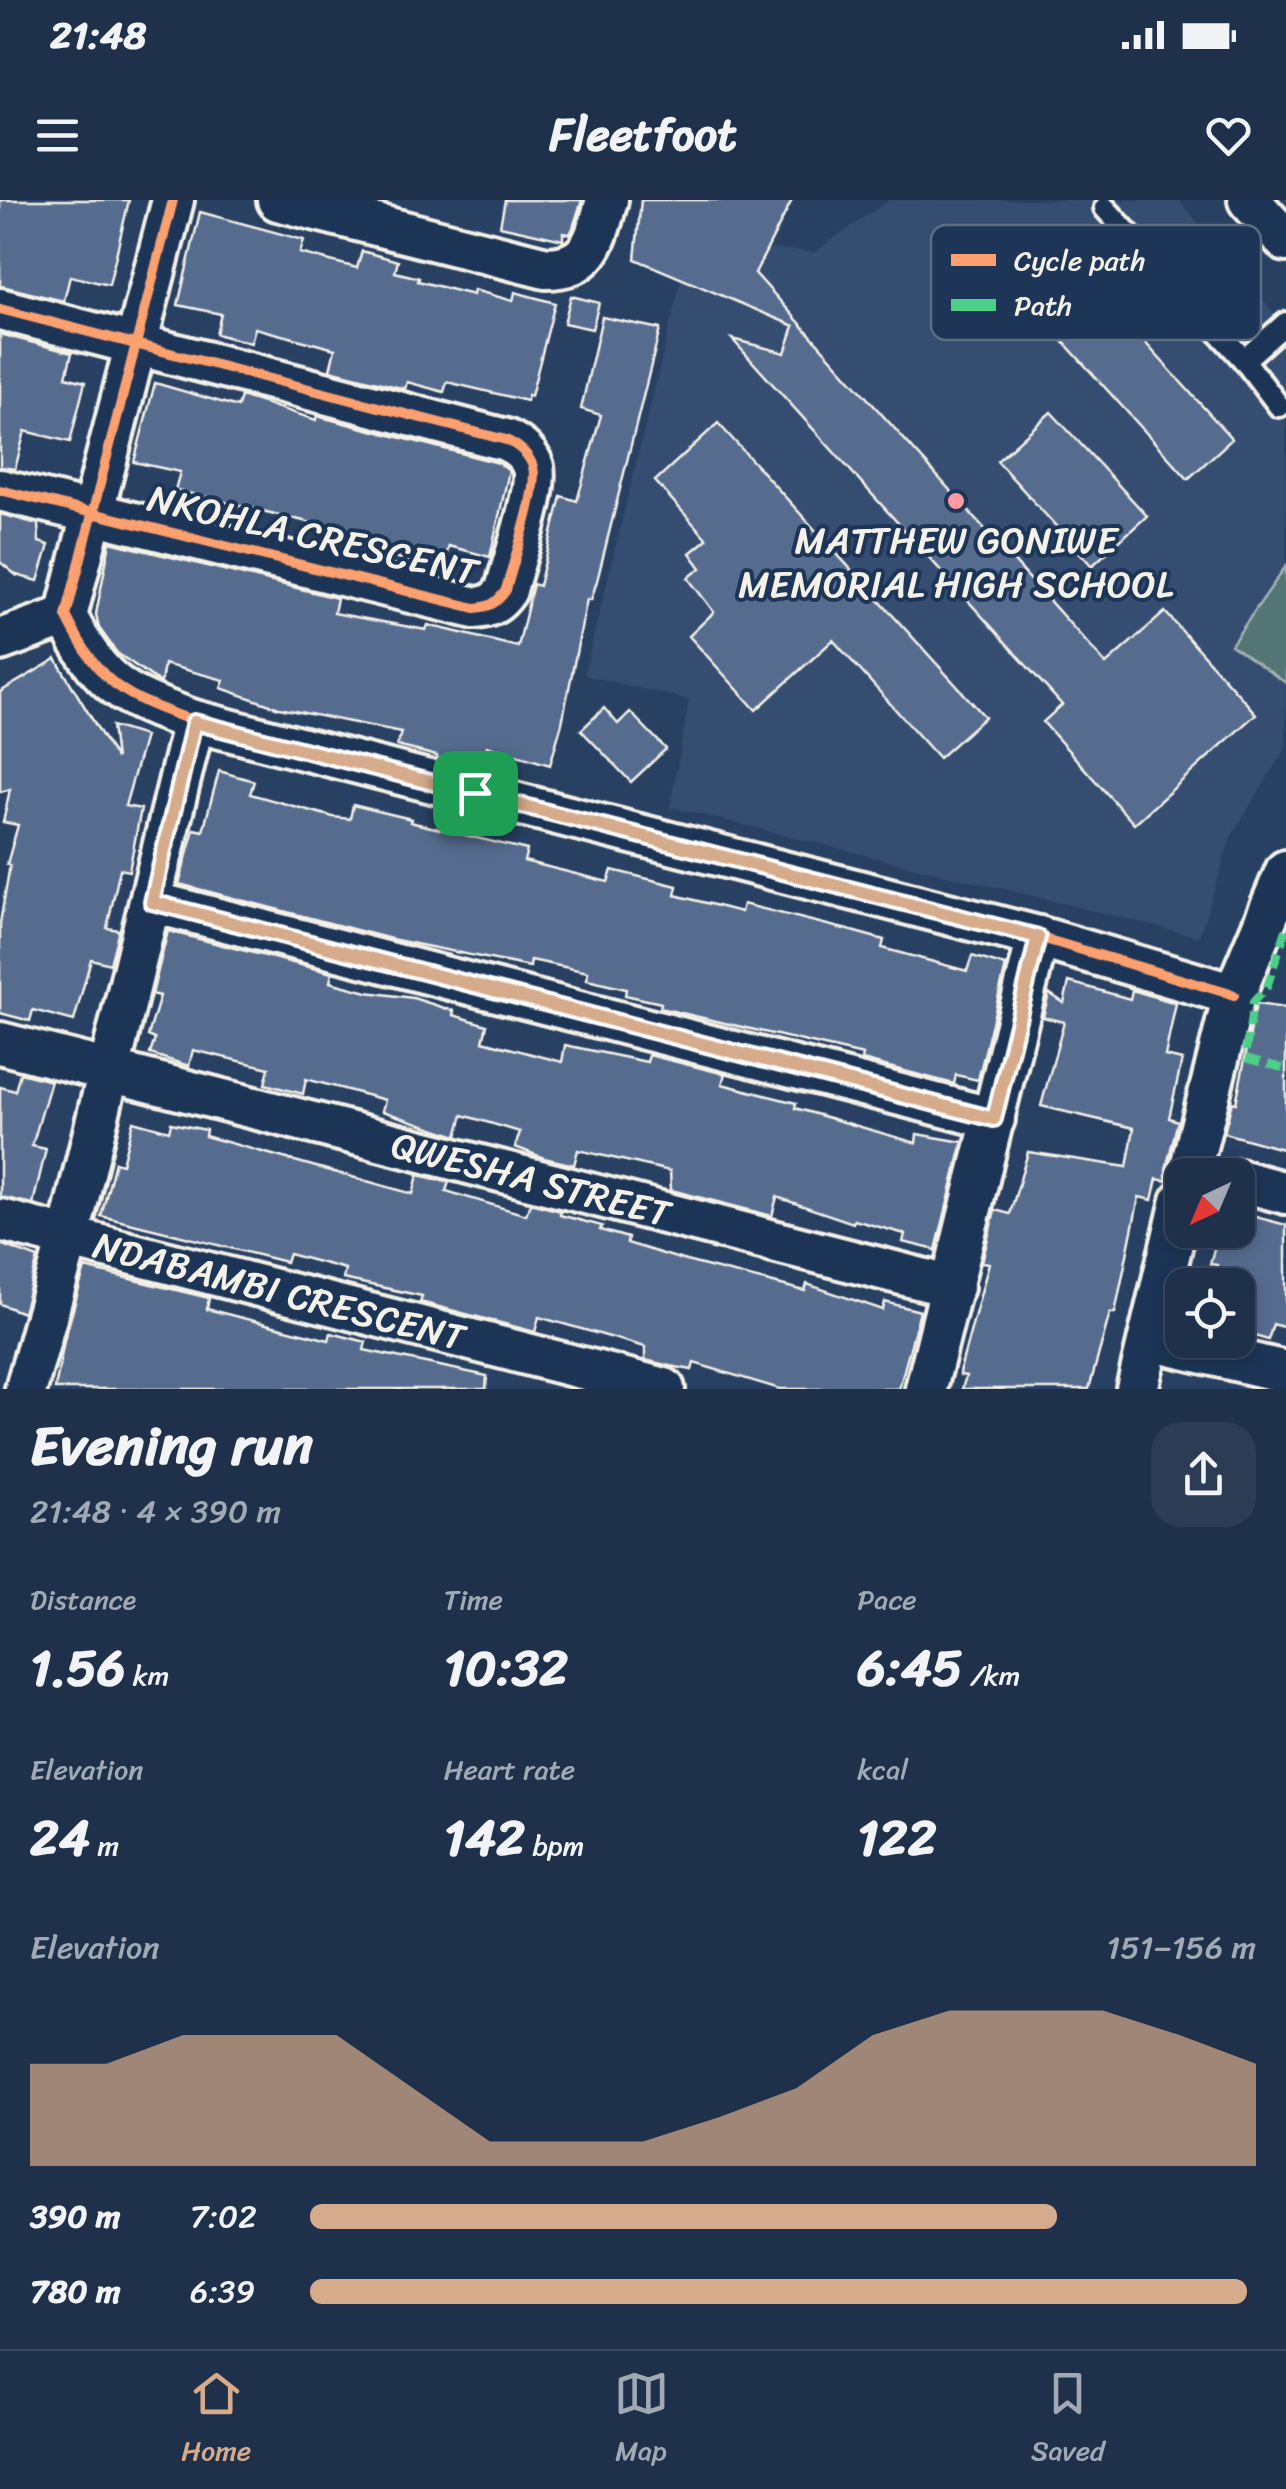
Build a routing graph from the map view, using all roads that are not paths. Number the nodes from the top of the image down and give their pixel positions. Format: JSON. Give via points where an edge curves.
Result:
{"nodes":[{"id":1,"x":172,"y":200,"type":"edge"},
{"id":2,"x":278,"y":200,"type":"edge"},
{"id":3,"x":607,"y":200,"type":"edge"},
{"id":4,"x":1249,"y":200,"type":"edge"},
{"id":5,"x":1105,"y":208,"type":"dead end"},
{"id":6,"x":1121,"y":225,"type":"edge"},
{"id":7,"x":1286,"y":241,"type":"edge"},
{"id":8,"x":0,"y":309,"type":"edge"},
{"id":9,"x":1286,"y":323,"type":"edge"},
{"id":10,"x":1226,"y":340,"type":"edge"},
{"id":11,"x":136,"y":342,"type":"junction"},
{"id":12,"x":1244,"y":360,"type":"junction"},
{"id":13,"x":1279,"y":406,"type":"dead end"},
{"id":14,"x":0,"y":490,"type":"edge"},
{"id":15,"x":92,"y":514,"type":"junction"},
{"id":16,"x":66,"y":616,"type":"junction"},
{"id":17,"x":0,"y":640,"type":"edge"},
{"id":18,"x":194,"y":722,"type":"junction"},
{"id":19,"x":1286,"y":871,"type":"edge"},
{"id":20,"x":152,"y":902,"type":"junction"},
{"id":21,"x":1038,"y":937,"type":"junction"},
{"id":22,"x":1234,"y":995,"type":"junction"},
{"id":23,"x":0,"y":1044,"type":"edge"},
{"id":24,"x":109,"y":1070,"type":"junction"},
{"id":25,"x":994,"y":1119,"type":"junction"},
{"id":26,"x":1200,"y":1158,"type":"edge"},
{"id":27,"x":1255,"y":1185,"type":"edge"},
{"id":28,"x":1286,"y":1193,"type":"edge"},
{"id":29,"x":0,"y":1220,"type":"edge"},
{"id":30,"x":69,"y":1235,"type":"junction"},
{"id":31,"x":1175,"y":1248,"type":"edge"},
{"id":32,"x":953,"y":1287,"type":"junction"},
{"id":33,"x":1149,"y":1340,"type":"junction"},
{"id":34,"x":1286,"y":1372,"type":"edge"},
{"id":35,"x":26,"y":1389,"type":"edge"},
{"id":36,"x":664,"y":1389,"type":"edge"},
{"id":37,"x":926,"y":1389,"type":"edge"},
{"id":38,"x":1136,"y":1389,"type":"edge"}],
"edges":[{"from":1,"to":11,"type":"street"},
{"from":2,"to":3,"type":"street","via":[[546,268],[574,264],[586,254]]},
{"from":4,"to":7,"type":"street"},
{"from":5,"to":6,"type":"lane"},
{"from":8,"to":11,"type":"street","name":"NKOHLA CRESCENT"},
{"from":9,"to":12,"type":"lane"},
{"from":10,"to":12,"type":"lane"},
{"from":11,"to":15,"type":"street"},
{"from":11,"to":15,"type":"street","name":"NKOHLA CRESCENT","via":[[506,440],[519,446],[533,468],[530,498],[506,590],[488,607],[475,608]]},
{"from":12,"to":13,"type":"lane"},
{"from":14,"to":15,"type":"street","name":"NKOHLA CRESCENT"},
{"from":15,"to":16,"type":"street"},
{"from":16,"to":17,"type":"street"},
{"from":16,"to":18,"type":"street","via":[[102,675],[134,699]]},
{"from":18,"to":20,"type":"street"},
{"from":18,"to":21,"type":"street"},
{"from":19,"to":22,"type":"street"},
{"from":20,"to":24,"type":"street"},
{"from":20,"to":25,"type":"street"},
{"from":21,"to":22,"type":"street"},
{"from":21,"to":25,"type":"street"},
{"from":22,"to":26,"type":"street"},
{"from":23,"to":24,"type":"street","name":"QWESHA STREET"},
{"from":24,"to":30,"type":"street"},
{"from":24,"to":32,"type":"street","name":"QWESHA STREET"},
{"from":25,"to":32,"type":"street"},
{"from":27,"to":28,"type":"street"},
{"from":29,"to":30,"type":"street","name":"NDABAMBI CRESCENT"},
{"from":30,"to":35,"type":"street"},
{"from":30,"to":36,"type":"street","name":"NDABAMBI CRESCENT"},
{"from":31,"to":33,"type":"street"},
{"from":32,"to":37,"type":"street"},
{"from":33,"to":34,"type":"street"},
{"from":33,"to":38,"type":"street"}]}
